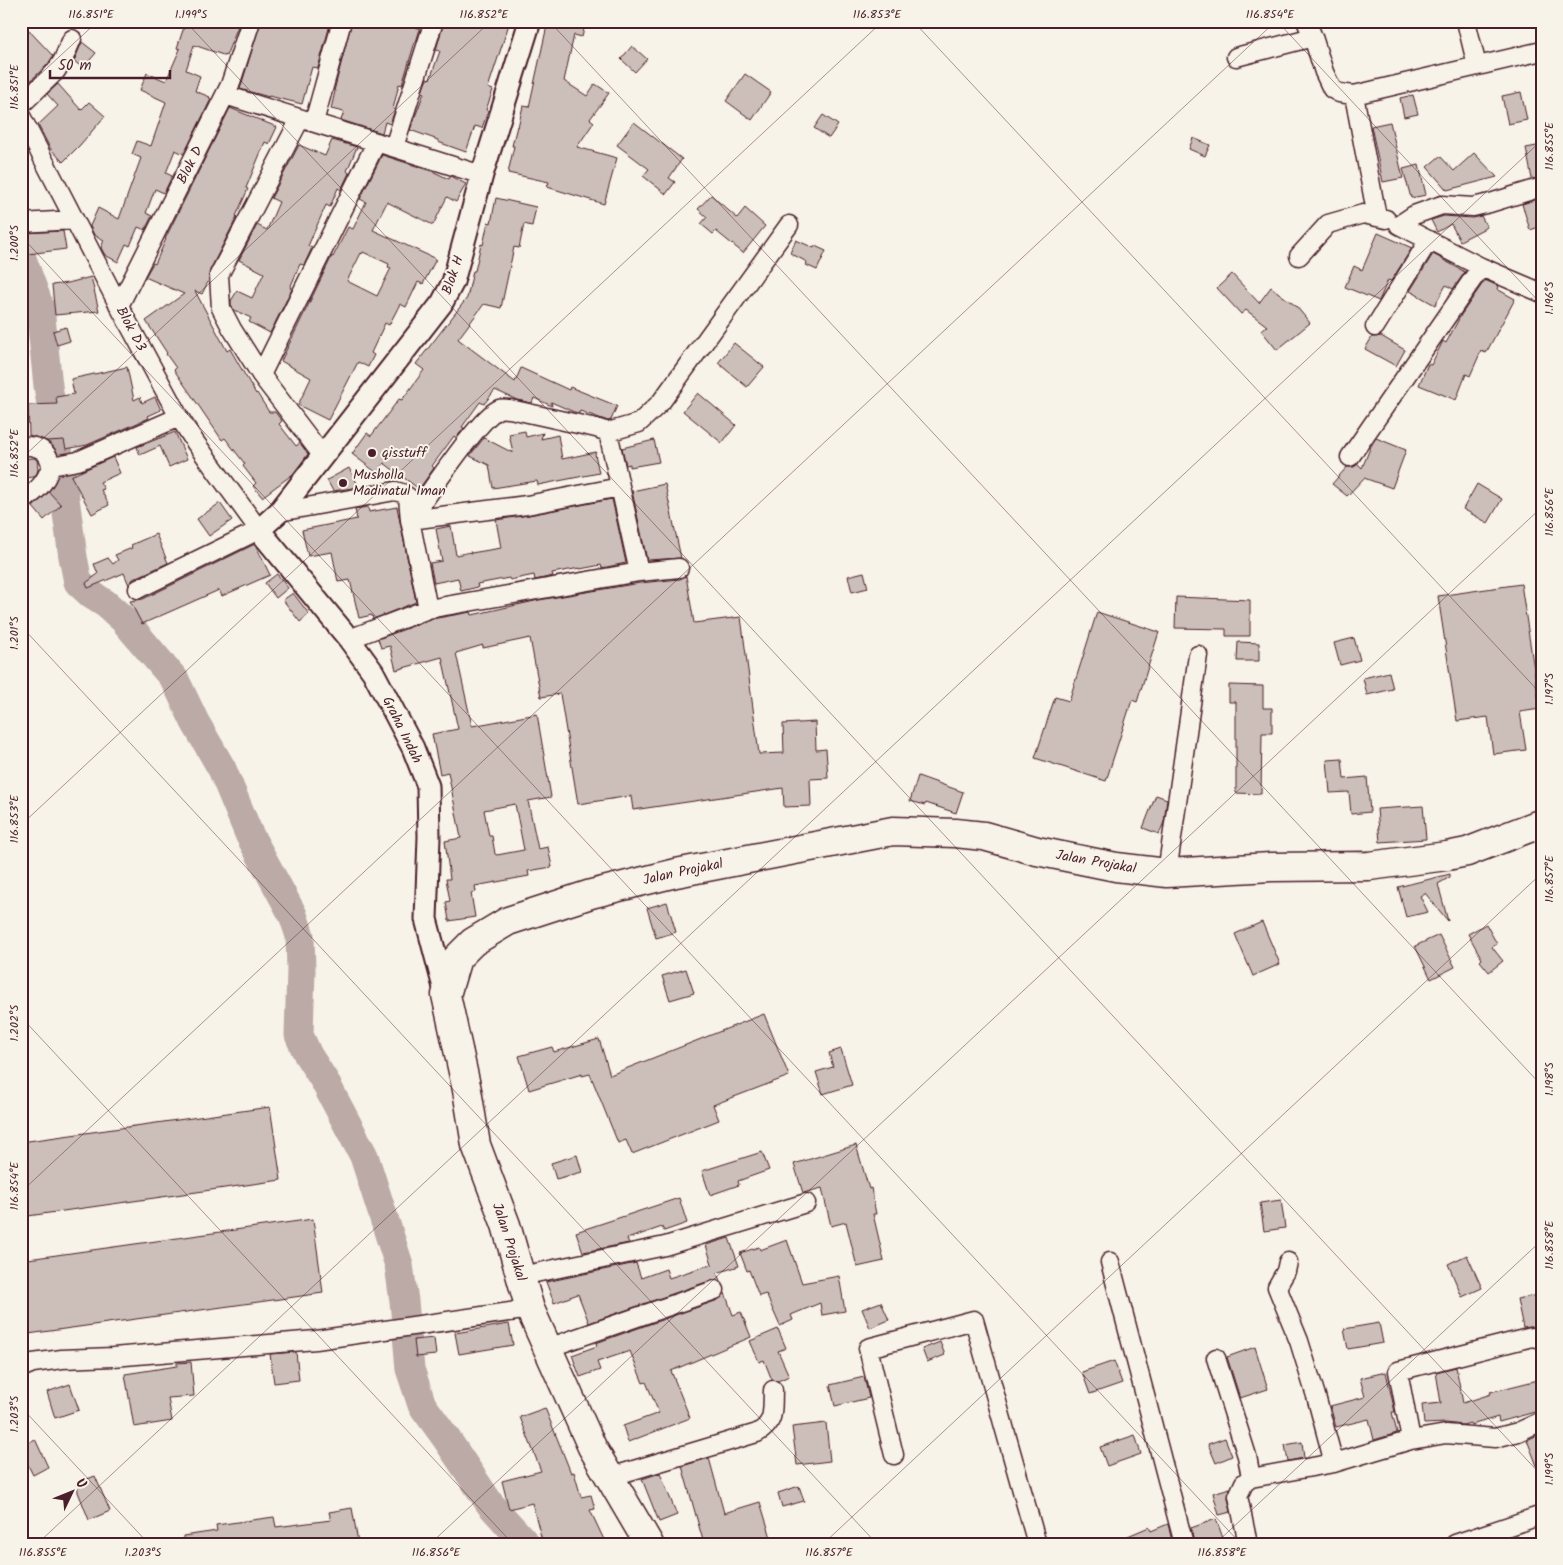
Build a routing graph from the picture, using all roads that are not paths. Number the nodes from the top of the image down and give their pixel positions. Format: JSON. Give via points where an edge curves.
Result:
{"nodes":[{"id":1,"x":251,"y":21,"type":"edge"},
{"id":2,"x":342,"y":21,"type":"edge"},
{"id":3,"x":434,"y":21,"type":"edge"},
{"id":4,"x":530,"y":21,"type":"edge"},
{"id":5,"x":1466,"y":21,"type":"edge"},
{"id":6,"x":1310,"y":29,"type":"edge"},
{"id":7,"x":72,"y":39,"type":"dead end"},
{"id":8,"x":1542,"y":51,"type":"edge"},
{"id":9,"x":1236,"y":57,"type":"dead end"},
{"id":10,"x":1477,"y":66,"type":"junction"},
{"id":11,"x":225,"y":95,"type":"junction"},
{"id":12,"x":1354,"y":95,"type":"junction"},
{"id":13,"x":21,"y":105,"type":"edge"},
{"id":14,"x":21,"y":116,"type":"edge"},
{"id":15,"x":307,"y":121,"type":"junction"},
{"id":16,"x":376,"y":143,"type":"junction"},
{"id":17,"x":394,"y":147,"type":"junction"},
{"id":18,"x":482,"y":175,"type":"junction"},
{"id":19,"x":1542,"y":187,"type":"edge"},
{"id":20,"x":1377,"y":217,"type":"junction"},
{"id":21,"x":74,"y":220,"type":"junction"},
{"id":22,"x":22,"y":223,"type":"edge"},
{"id":23,"x":789,"y":225,"type":"dead end"},
{"id":24,"x":1399,"y":225,"type":"junction"},
{"id":25,"x":1429,"y":240,"type":"junction"},
{"id":26,"x":1300,"y":256,"type":"dead end"},
{"id":27,"x":1481,"y":267,"type":"junction"},
{"id":28,"x":1542,"y":293,"type":"edge"},
{"id":29,"x":119,"y":306,"type":"junction"},
{"id":30,"x":1375,"y":327,"type":"dead end"},
{"id":31,"x":262,"y":375,"type":"junction"},
{"id":32,"x":180,"y":417,"type":"junction"},
{"id":33,"x":608,"y":432,"type":"junction"},
{"id":34,"x":21,"y":446,"type":"edge"},
{"id":35,"x":322,"y":455,"type":"junction"},
{"id":36,"x":1350,"y":457,"type":"dead end"},
{"id":37,"x":53,"y":466,"type":"junction"},
{"id":38,"x":620,"y":487,"type":"junction"},
{"id":39,"x":21,"y":502,"type":"edge"},
{"id":40,"x":279,"y":512,"type":"junction"},
{"id":41,"x":410,"y":520,"type":"junction"},
{"id":42,"x":259,"y":530,"type":"junction"},
{"id":43,"x":679,"y":568,"type":"dead end"},
{"id":44,"x":639,"y":572,"type":"junction"},
{"id":45,"x":138,"y":589,"type":"dead end"},
{"id":46,"x":428,"y":609,"type":"junction"},
{"id":47,"x":349,"y":639,"type":"junction"},
{"id":48,"x":1198,"y":655,"type":"dead end"},
{"id":49,"x":1542,"y":822,"type":"edge"},
{"id":50,"x":1167,"y":873,"type":"junction"},
{"id":51,"x":446,"y":995,"type":"junction"},
{"id":52,"x":806,"y":1203,"type":"dead end"},
{"id":53,"x":1110,"y":1262,"type":"dead end"},
{"id":54,"x":1288,"y":1262,"type":"dead end"},
{"id":55,"x":521,"y":1276,"type":"junction"},
{"id":56,"x":715,"y":1290,"type":"dead end"},
{"id":57,"x":530,"y":1309,"type":"junction"},
{"id":58,"x":1542,"y":1339,"type":"edge"},
{"id":59,"x":548,"y":1348,"type":"junction"},
{"id":60,"x":1216,"y":1358,"type":"dead end"},
{"id":61,"x":21,"y":1368,"type":"edge"},
{"id":62,"x":773,"y":1390,"type":"dead end"},
{"id":63,"x":1542,"y":1421,"type":"edge"},
{"id":64,"x":1411,"y":1440,"type":"junction"},
{"id":65,"x":894,"y":1455,"type":"dead end"},
{"id":66,"x":1334,"y":1463,"type":"junction"},
{"id":67,"x":610,"y":1477,"type":"junction"},
{"id":68,"x":1251,"y":1478,"type":"junction"},
{"id":69,"x":1542,"y":1515,"type":"edge"},
{"id":70,"x":649,"y":1544,"type":"edge"},
{"id":71,"x":1037,"y":1544,"type":"edge"},
{"id":72,"x":1184,"y":1544,"type":"edge"},
{"id":73,"x":1248,"y":1544,"type":"edge"},
{"id":74,"x":1455,"y":1544,"type":"edge"}],
"edges":[{"from":1,"to":11,"type":"street","name":"Blok D"},
{"from":2,"to":15,"type":"street"},
{"from":3,"to":17,"type":"street"},
{"from":4,"to":18,"type":"street","name":"Blok H"},
{"from":5,"to":10,"type":"street"},
{"from":6,"to":9,"type":"street"},
{"from":6,"to":12,"type":"street","via":[[1332,89]]},
{"from":7,"to":13,"type":"street","via":[[56,71]]},
{"from":8,"to":10,"type":"street"},
{"from":10,"to":12,"type":"street"},
{"from":11,"to":15,"type":"street"},
{"from":11,"to":29,"type":"street","name":"Blok D"},
{"from":12,"to":20,"type":"street"},
{"from":14,"to":21,"type":"street","name":"Blok D3"},
{"from":15,"to":16,"type":"street"},
{"from":15,"to":31,"type":"street","via":[[219,275],[222,308]]},
{"from":16,"to":17,"type":"street"},
{"from":16,"to":31,"type":"street"},
{"from":17,"to":18,"type":"street"},
{"from":18,"to":35,"type":"street","name":"Blok H","via":[[453,282],[442,304]]},
{"from":19,"to":24,"type":"street","via":[[1473,207],[1442,205],[1414,215]]},
{"from":20,"to":24,"type":"street"},
{"from":20,"to":26,"type":"street","via":[[1363,214],[1328,224]]},
{"from":21,"to":22,"type":"street"},
{"from":21,"to":29,"type":"street","name":"Blok D3"},
{"from":23,"to":33,"type":"street","via":[[661,402],[639,423]]},
{"from":24,"to":25,"type":"street"},
{"from":25,"to":27,"type":"street"},
{"from":25,"to":30,"type":"street"},
{"from":27,"to":28,"type":"street"},
{"from":27,"to":36,"type":"street"},
{"from":29,"to":32,"type":"street","name":"Blok D3"},
{"from":31,"to":35,"type":"street"},
{"from":32,"to":37,"type":"street","via":[[78,461]]},
{"from":32,"to":42,"type":"street","name":"Blok D3","via":[[194,442]]},
{"from":33,"to":38,"type":"street"},
{"from":33,"to":41,"type":"street","via":[[500,408],[471,436]]},
{"from":34,"to":37,"type":"street","via":[[45,451]]},
{"from":35,"to":40,"type":"street","name":"Blok H"},
{"from":37,"to":39,"type":"street","via":[[39,488]]},
{"from":38,"to":41,"type":"street","via":[[527,505]]},
{"from":38,"to":44,"type":"street"},
{"from":40,"to":41,"type":"street","via":[[395,492],[408,497]]},
{"from":40,"to":42,"type":"street"},
{"from":41,"to":46,"type":"street"},
{"from":42,"to":45,"type":"street"},
{"from":42,"to":47,"type":"street","name":"Graha Indah"},
{"from":43,"to":44,"type":"street"},
{"from":44,"to":46,"type":"street"},
{"from":46,"to":47,"type":"street"},
{"from":47,"to":51,"type":"street","name":"Graha Indah","via":[[373,672],[428,786],[426,919]]},
{"from":48,"to":50,"type":"street"},
{"from":49,"to":50,"type":"main road","name":"Jalan Projakal","via":[[1466,852],[1447,856],[1369,866]]},
{"from":50,"to":51,"type":"main road","name":"Jalan Projakal","via":[[1116,868],[984,836],[892,831],[676,873],[591,894],[508,921],[473,942],[457,958]]},
{"from":51,"to":55,"type":"main road","name":"Jalan Projakal","via":[[476,1145]]},
{"from":52,"to":55,"type":"street","via":[[665,1246]]},
{"from":53,"to":72,"type":"street"},
{"from":54,"to":66,"type":"street","via":[[1277,1287],[1302,1350]]},
{"from":55,"to":57,"type":"main road","name":"Jalan Projakal"},
{"from":56,"to":59,"type":"street"},
{"from":57,"to":59,"type":"main road","name":"Jalan Projakal"},
{"from":57,"to":61,"type":"street","via":[[316,1340],[62,1359]]},
{"from":58,"to":64,"type":"street","via":[[1532,1337],[1398,1371]]},
{"from":59,"to":67,"type":"main road","name":"Jalan Projakal","via":[[592,1447]]},
{"from":60,"to":68,"type":"street"},
{"from":62,"to":67,"type":"street","via":[[772,1417],[767,1428],[758,1433]]},
{"from":63,"to":64,"type":"street","via":[[1495,1438],[1446,1434]]},
{"from":64,"to":66,"type":"street"},
{"from":65,"to":71,"type":"street","via":[[868,1348],[974,1320]]},
{"from":66,"to":68,"type":"street"},
{"from":67,"to":70,"type":"main road","name":"Jalan Projakal"},
{"from":68,"to":73,"type":"street","via":[[1244,1483],[1238,1496]]},
{"from":69,"to":74,"type":"street"}]}
